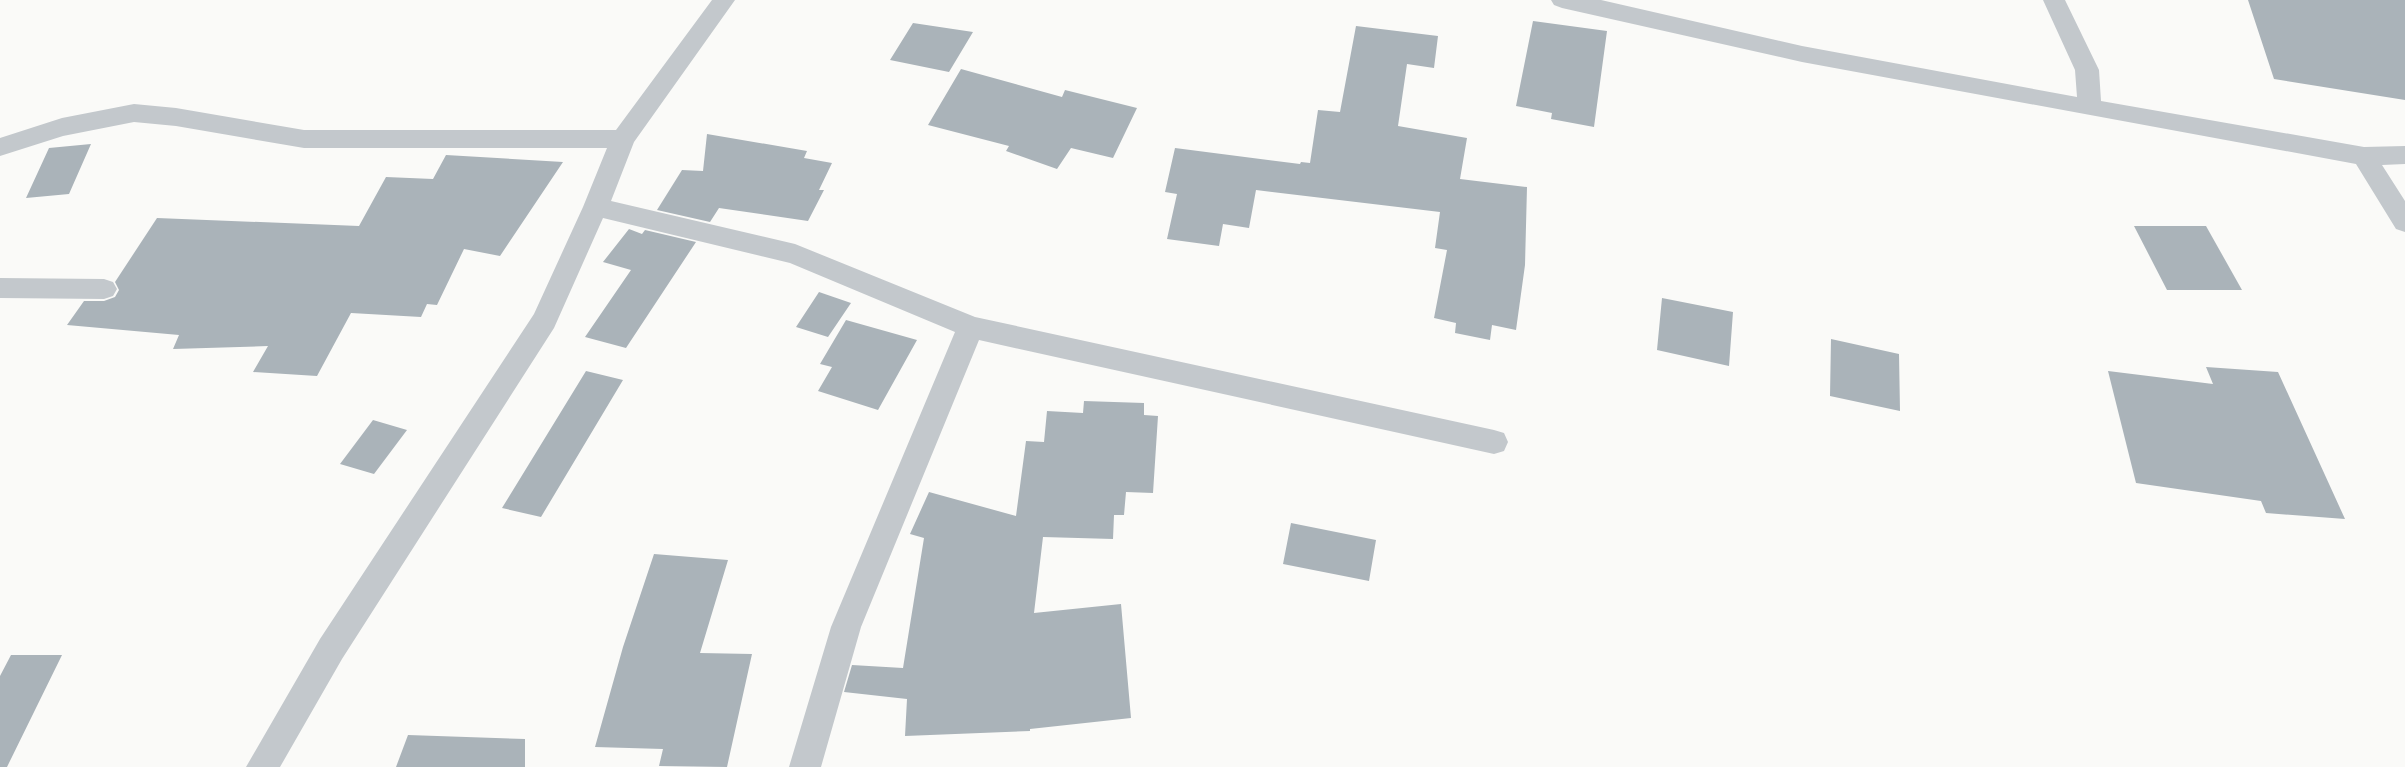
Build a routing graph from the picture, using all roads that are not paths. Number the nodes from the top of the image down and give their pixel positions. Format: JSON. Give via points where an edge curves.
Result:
{"nodes":[{"id":1,"x":724,"y":0,"type":"edge"},
{"id":2,"x":1562,"y":0,"type":"edge"},
{"id":3,"x":2054,"y":0,"type":"edge"},
{"id":4,"x":2090,"y":106,"type":"junction"},
{"id":5,"x":623,"y":139,"type":"junction"},
{"id":6,"x":0,"y":147,"type":"edge"},
{"id":7,"x":2405,"y":155,"type":"edge"},
{"id":8,"x":2364,"y":156,"type":"junction"},
{"id":9,"x":596,"y":207,"type":"junction"},
{"id":10,"x":2405,"y":222,"type":"edge"},
{"id":11,"x":0,"y":288,"type":"edge"},
{"id":12,"x":104,"y":289,"type":"dead end"},
{"id":13,"x":971,"y":327,"type":"junction"},
{"id":14,"x":1494,"y":442,"type":"dead end"},
{"id":15,"x":262,"y":767,"type":"edge"},
{"id":16,"x":805,"y":767,"type":"edge"}],
"edges":[{"from":1,"to":5,"type":"street"},
{"from":2,"to":4,"type":"street","via":[[1802,54]]},
{"from":3,"to":4,"type":"street","via":[[2086,70]]},
{"from":4,"to":8,"type":"street"},
{"from":5,"to":6,"type":"street","via":[[304,139],[134,113],[62,127]]},
{"from":5,"to":9,"type":"street"},
{"from":7,"to":8,"type":"street"},
{"from":8,"to":10,"type":"street"},
{"from":9,"to":13,"type":"street","via":[[795,254]]},
{"from":9,"to":15,"type":"street","via":[[544,320],[331,650]]},
{"from":11,"to":12,"type":"street"},
{"from":13,"to":14,"type":"street"},
{"from":13,"to":16,"type":"street","via":[[846,627]]}]}
